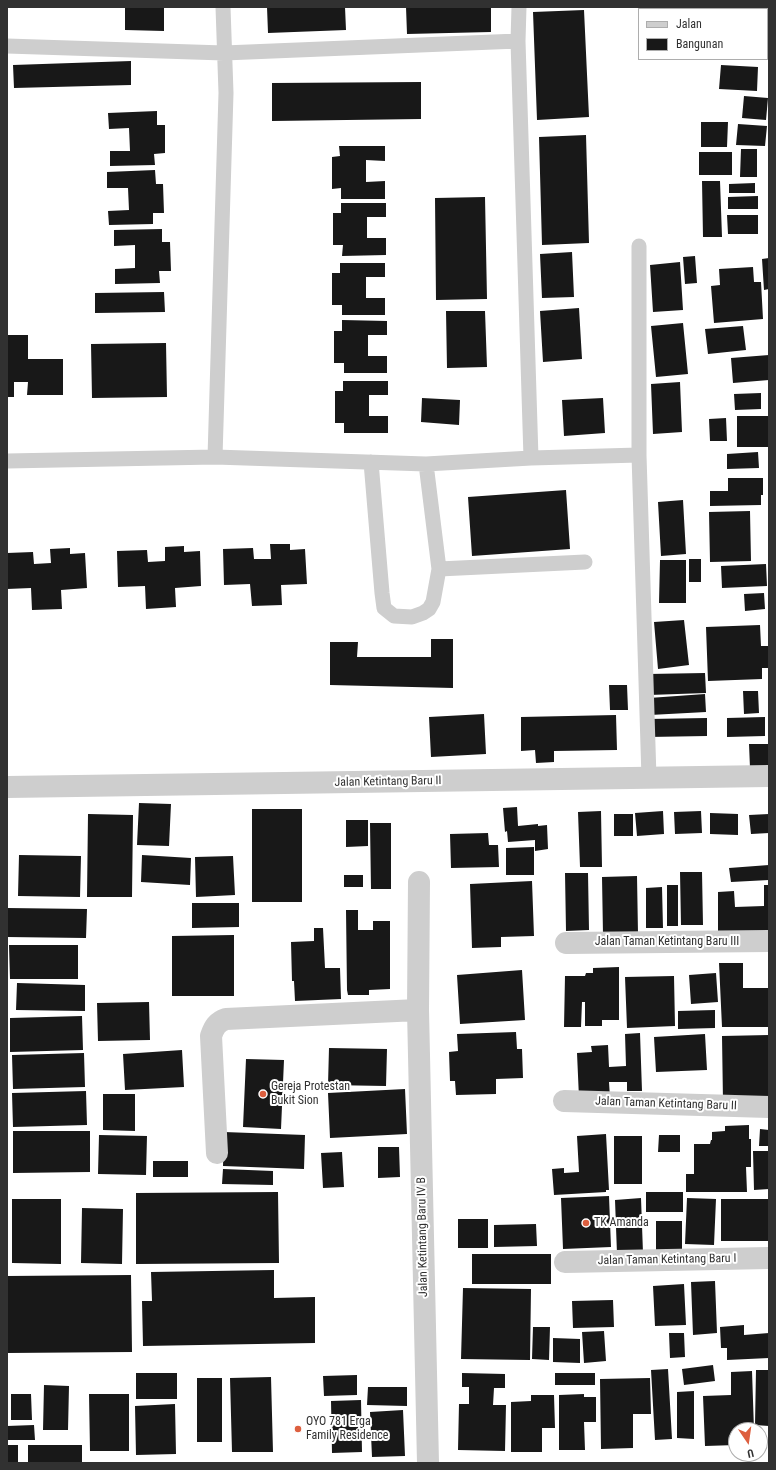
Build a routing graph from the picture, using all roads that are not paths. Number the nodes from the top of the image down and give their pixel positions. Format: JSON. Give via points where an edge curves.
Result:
{"nodes":[{"id":1,"x":223,"y":7,"type":"edge"},
{"id":2,"x":519,"y":7,"type":"edge"},
{"id":3,"x":518,"y":41,"type":"junction"},
{"id":4,"x":7,"y":46,"type":"edge"},
{"id":5,"x":224,"y":53,"type":"junction"},
{"id":6,"x":639,"y":246,"type":"dead end"},
{"id":7,"x":639,"y":455,"type":"junction"},
{"id":8,"x":215,"y":457,"type":"junction"},
{"id":9,"x":531,"y":458,"type":"junction"},
{"id":10,"x":7,"y":461,"type":"edge"},
{"id":11,"x":371,"y":462,"type":"junction"},
{"id":12,"x":426,"y":464,"type":"junction"},
{"id":13,"x":586,"y":562,"type":"dead end"},
{"id":14,"x":439,"y":569,"type":"junction"},
{"id":15,"x":769,"y":776,"type":"edge"},
{"id":16,"x":649,"y":778,"type":"junction"},
{"id":17,"x":7,"y":787,"type":"edge"},
{"id":18,"x":419,"y":882,"type":"dead end"},
{"id":19,"x":769,"y":941,"type":"edge"},
{"id":20,"x":566,"y":943,"type":"dead end"},
{"id":21,"x":418,"y":1010,"type":"junction"},
{"id":22,"x":564,"y":1101,"type":"dead end"},
{"id":23,"x":769,"y":1107,"type":"edge"},
{"id":24,"x":217,"y":1153,"type":"dead end"},
{"id":25,"x":769,"y":1258,"type":"edge"},
{"id":26,"x":565,"y":1262,"type":"dead end"},
{"id":27,"x":428,"y":1463,"type":"edge"}],
"edges":[{"from":1,"to":5,"type":"lane"},
{"from":2,"to":3,"type":"lane"},
{"from":3,"to":5,"type":"lane"},
{"from":3,"to":9,"type":"lane"},
{"from":4,"to":5,"type":"lane"},
{"from":5,"to":8,"type":"lane","via":[[226,93]]},
{"from":6,"to":7,"type":"lane"},
{"from":7,"to":9,"type":"lane"},
{"from":7,"to":16,"type":"lane"},
{"from":8,"to":10,"type":"lane"},
{"from":8,"to":11,"type":"lane"},
{"from":9,"to":12,"type":"lane"},
{"from":11,"to":12,"type":"lane"},
{"from":11,"to":14,"type":"lane","via":[[384,608],[394,616],[412,616],[429,609],[433,602]]},
{"from":12,"to":14,"type":"lane"},
{"from":13,"to":14,"type":"lane"},
{"from":15,"to":16,"type":"street","name":"Jalan Ketintang Baru II"},
{"from":16,"to":17,"type":"street","name":"Jalan Ketintang Baru II"},
{"from":18,"to":21,"type":"street","name":"Jalan Ketintang Baru IV B"},
{"from":19,"to":20,"type":"street","name":"Jalan Taman Ketintang Baru III"},
{"from":21,"to":24,"type":"street","via":[[219,1021],[212,1036]]},
{"from":21,"to":27,"type":"street","name":"Jalan Ketintang Baru IV B"},
{"from":22,"to":23,"type":"street","name":"Jalan Taman Ketintang Baru II"},
{"from":25,"to":26,"type":"street","name":"Jalan Taman Ketintang Baru I"}]}
